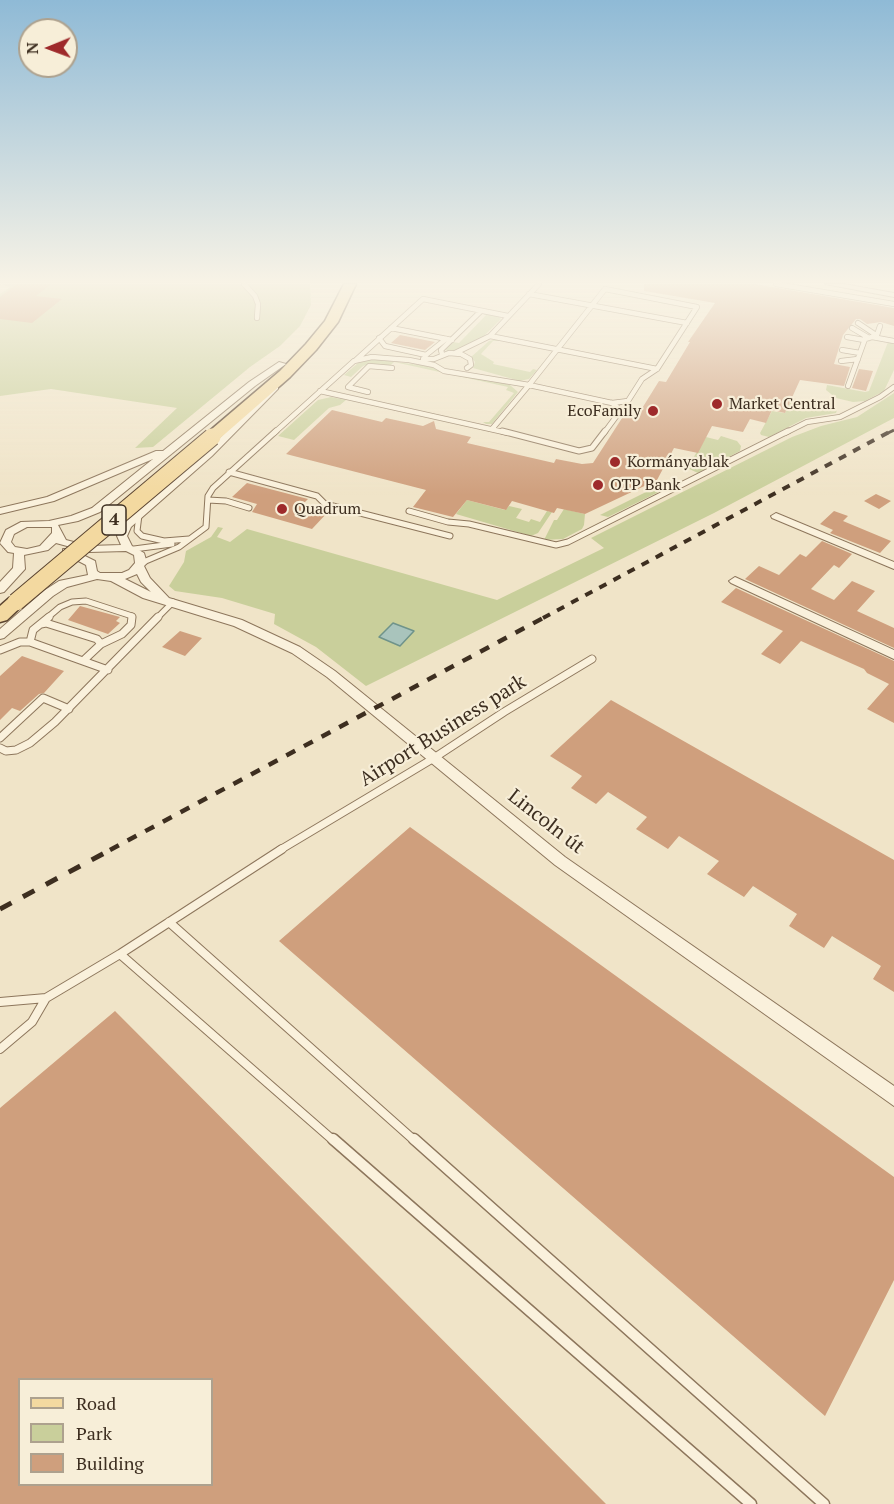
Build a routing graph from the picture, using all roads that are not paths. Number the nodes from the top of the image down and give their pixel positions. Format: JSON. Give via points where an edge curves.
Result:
{"nodes":[{"id":1,"x":294,"y":354,"type":"edge"},
{"id":2,"x":298,"y":354,"type":"edge"},
{"id":3,"x":361,"y":354,"type":"edge"},
{"id":4,"x":442,"y":354,"type":"edge"},
{"id":5,"x":459,"y":354,"type":"edge"},
{"id":6,"x":469,"y":354,"type":"edge"},
{"id":7,"x":554,"y":354,"type":"edge"},
{"id":8,"x":579,"y":354,"type":"edge"},
{"id":9,"x":667,"y":354,"type":"edge"},
{"id":10,"x":854,"y":354,"type":"edge"},
{"id":11,"x":859,"y":356,"type":"junction"},
{"id":12,"x":467,"y":357,"type":"junction"},
{"id":13,"x":354,"y":361,"type":"junction"},
{"id":14,"x":841,"y":361,"type":"dead end"},
{"id":15,"x":434,"y":362,"type":"junction"},
{"id":16,"x":392,"y":368,"type":"dead end"},
{"id":17,"x":467,"y":368,"type":"junction"},
{"id":18,"x":283,"y":369,"type":"junction"},
{"id":19,"x":657,"y":369,"type":"junction"},
{"id":20,"x":456,"y":371,"type":"junction"},
{"id":21,"x":486,"y":377,"type":"junction"},
{"id":22,"x":529,"y":385,"type":"junction"},
{"id":23,"x":848,"y":386,"type":"dead end"},
{"id":24,"x":894,"y":387,"type":"edge"},
{"id":25,"x":320,"y":391,"type":"junction"},
{"id":26,"x":368,"y":392,"type":"dead end"},
{"id":27,"x":612,"y":403,"type":"junction"},
{"id":28,"x":492,"y":429,"type":"junction"},
{"id":29,"x":175,"y":446,"type":"junction"},
{"id":30,"x":229,"y":472,"type":"junction"},
{"id":31,"x":208,"y":500,"type":"junction"},
{"id":32,"x":249,"y":508,"type":"dead end"},
{"id":33,"x":0,"y":511,"type":"edge"},
{"id":34,"x":409,"y":511,"type":"dead end"},
{"id":35,"x":139,"y":515,"type":"junction"},
{"id":36,"x":776,"y":516,"type":"dead end"},
{"id":37,"x":49,"y":524,"type":"junction"},
{"id":38,"x":0,"y":526,"type":"edge"},
{"id":39,"x":17,"y":528,"type":"junction"},
{"id":40,"x":57,"y":534,"type":"junction"},
{"id":41,"x":450,"y":536,"type":"dead end"},
{"id":42,"x":192,"y":539,"type":"junction"},
{"id":43,"x":2,"y":541,"type":"edge"},
{"id":44,"x":44,"y":548,"type":"junction"},
{"id":45,"x":131,"y":549,"type":"junction"},
{"id":46,"x":108,"y":550,"type":"junction"},
{"id":47,"x":19,"y":552,"type":"junction"},
{"id":48,"x":91,"y":563,"type":"junction"},
{"id":49,"x":140,"y":565,"type":"junction"},
{"id":50,"x":894,"y":566,"type":"edge"},
{"id":51,"x":97,"y":576,"type":"junction"},
{"id":52,"x":114,"y":578,"type":"junction"},
{"id":53,"x":735,"y":581,"type":"dead end"},
{"id":54,"x":4,"y":601,"type":"edge"},
{"id":55,"x":169,"y":601,"type":"junction"},
{"id":56,"x":41,"y":624,"type":"junction"},
{"id":57,"x":0,"y":635,"type":"edge"},
{"id":58,"x":30,"y":642,"type":"junction"},
{"id":59,"x":101,"y":644,"type":"junction"},
{"id":60,"x":0,"y":650,"type":"edge"},
{"id":61,"x":894,"y":655,"type":"edge"},
{"id":62,"x":592,"y":659,"type":"dead end"},
{"id":63,"x":84,"y":660,"type":"junction"},
{"id":64,"x":108,"y":670,"type":"junction"},
{"id":65,"x":69,"y":709,"type":"junction"},
{"id":66,"x":0,"y":738,"type":"edge"},
{"id":67,"x":0,"y":748,"type":"edge"},
{"id":68,"x":434,"y":758,"type":"junction"},
{"id":69,"x":169,"y":922,"type":"junction"},
{"id":70,"x":120,"y":954,"type":"junction"},
{"id":71,"x":46,"y":998,"type":"junction"},
{"id":72,"x":0,"y":1002,"type":"edge"},
{"id":73,"x":0,"y":1049,"type":"edge"},
{"id":74,"x":894,"y":1097,"type":"edge"},
{"id":75,"x":751,"y":1504,"type":"edge"},
{"id":76,"x":824,"y":1504,"type":"edge"}],
"edges":[{"from":1,"to":18,"type":"main road","number":"4"},
{"from":2,"to":18,"type":"main road","number":"4"},
{"from":3,"to":13,"type":"lane"},
{"from":4,"to":15,"type":"lane"},
{"from":5,"to":12,"type":"lane"},
{"from":6,"to":12,"type":"lane"},
{"from":7,"to":22,"type":"lane"},
{"from":8,"to":19,"type":"lane"},
{"from":9,"to":19,"type":"lane"},
{"from":10,"to":11,"type":"lane"},
{"from":11,"to":14,"type":"lane"},
{"from":11,"to":23,"type":"lane"},
{"from":12,"to":17,"type":"lane","via":[[471,363]]},
{"from":13,"to":15,"type":"lane","via":[[372,357]]},
{"from":13,"to":25,"type":"lane"},
{"from":15,"to":20,"type":"lane","via":[[444,371]]},
{"from":16,"to":26,"type":"lane","via":[[369,366],[348,387]]},
{"from":17,"to":20,"type":"lane"},
{"from":17,"to":21,"type":"lane"},
{"from":18,"to":29,"type":"street"},
{"from":18,"to":35,"type":"street","via":[[265,399]]},
{"from":18,"to":54,"type":"main road","number":"4","bridge":true},
{"from":19,"to":27,"type":"lane","via":[[642,379],[628,401]]},
{"from":20,"to":21,"type":"lane"},
{"from":21,"to":22,"type":"lane"},
{"from":22,"to":27,"type":"lane"},
{"from":22,"to":28,"type":"lane"},
{"from":24,"to":34,"type":"lane","via":[[840,417],[807,422],[568,542],[556,545]]},
{"from":25,"to":28,"type":"lane"},
{"from":25,"to":30,"type":"lane"},
{"from":27,"to":28,"type":"lane","via":[[621,410],[592,448],[586,450],[570,450]]},
{"from":29,"to":33,"type":"street","via":[[50,499]]},
{"from":29,"to":37,"type":"street","via":[[96,510]]},
{"from":30,"to":31,"type":"lane","via":[[213,488]]},
{"from":30,"to":41,"type":"lane","via":[[317,496],[325,504]]},
{"from":31,"to":32,"type":"lane"},
{"from":31,"to":42,"type":"lane","via":[[206,527]]},
{"from":35,"to":42,"type":"lane","via":[[137,531],[142,536],[164,541]]},
{"from":35,"to":45,"type":"street","via":[[123,531]]},
{"from":36,"to":50,"type":"street"},
{"from":37,"to":39,"type":"street","via":[[33,522]]},
{"from":37,"to":40,"type":"street"},
{"from":38,"to":39,"type":"street"},
{"from":39,"to":43,"type":"street"},
{"from":40,"to":44,"type":"street"},
{"from":40,"to":46,"type":"street","via":[[61,542]]},
{"from":42,"to":45,"type":"lane"},
{"from":42,"to":49,"type":"lane"},
{"from":43,"to":47,"type":"street"},
{"from":44,"to":47,"type":"street"},
{"from":44,"to":48,"type":"street","via":[[70,552]]},
{"from":45,"to":46,"type":"street"},
{"from":45,"to":49,"type":"street","name":"Lincoln út","via":[[142,558]]},
{"from":46,"to":48,"type":"street"},
{"from":47,"to":54,"type":"street","via":[[19,569]]},
{"from":48,"to":51,"type":"street"},
{"from":49,"to":52,"type":"street","via":[[133,572]]},
{"from":49,"to":55,"type":"street","name":"Lincoln út","via":[[145,580]]},
{"from":51,"to":52,"type":"street"},
{"from":51,"to":57,"type":"street","via":[[49,592]]},
{"from":52,"to":55,"type":"street","name":"Lincoln út"},
{"from":53,"to":61,"type":"street"},
{"from":55,"to":64,"type":"lane"},
{"from":55,"to":68,"type":"street","name":"Lincoln út","via":[[238,623],[296,650]]},
{"from":56,"to":58,"type":"lane","via":[[33,630]]},
{"from":56,"to":59,"type":"lane","via":[[97,639]]},
{"from":56,"to":59,"type":"lane","via":[[72,602],[86,601],[132,616],[131,625],[122,634]]},
{"from":58,"to":60,"type":"lane"},
{"from":58,"to":63,"type":"lane"},
{"from":59,"to":63,"type":"lane"},
{"from":62,"to":68,"type":"lane","name":"Airport Business park"},
{"from":63,"to":64,"type":"lane"},
{"from":64,"to":65,"type":"lane"},
{"from":65,"to":66,"type":"lane","via":[[43,698]]},
{"from":65,"to":67,"type":"lane","via":[[30,743],[16,750]]},
{"from":68,"to":69,"type":"lane","name":"Airport Business park","via":[[311,830]]},
{"from":68,"to":74,"type":"street","name":"Lincoln út","via":[[560,861]]},
{"from":69,"to":70,"type":"lane","name":"Airport Business park"},
{"from":69,"to":76,"type":"lane"},
{"from":70,"to":71,"type":"lane","name":"Airport Business park"},
{"from":70,"to":75,"type":"lane"},
{"from":71,"to":72,"type":"lane"},
{"from":71,"to":73,"type":"lane","via":[[32,1022]]}]}
